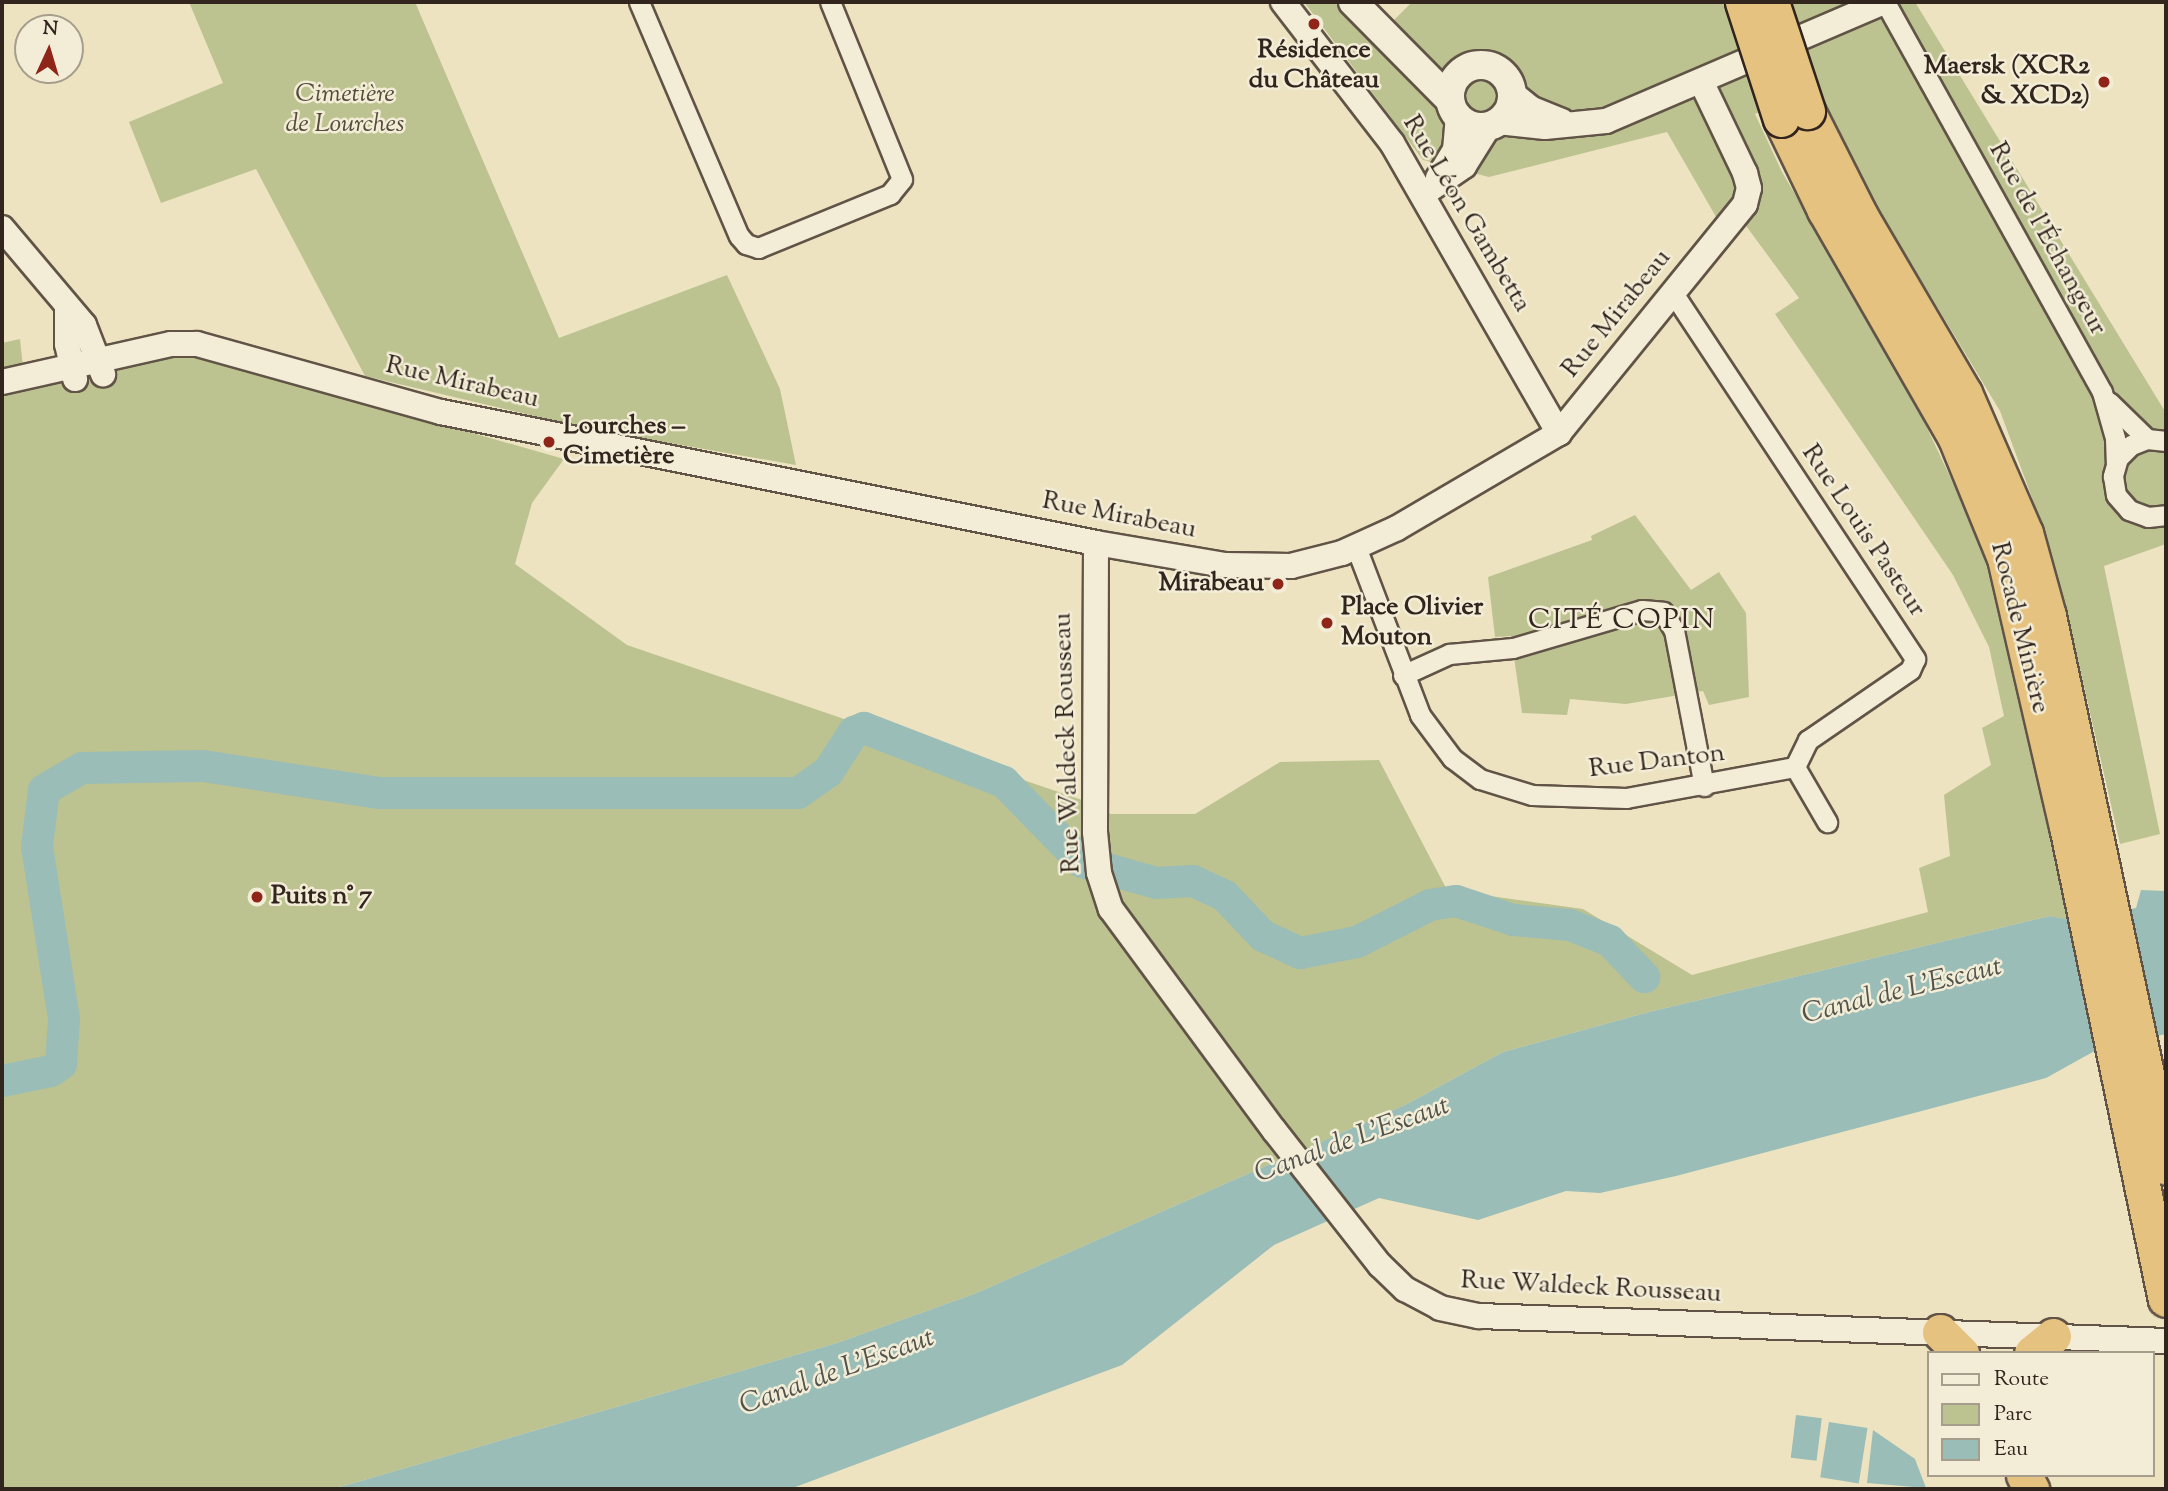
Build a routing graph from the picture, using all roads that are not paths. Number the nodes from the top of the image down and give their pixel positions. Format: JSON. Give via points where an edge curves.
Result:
{"nodes":[{"id":1,"x":639,"y":2,"type":"edge"},
{"id":2,"x":830,"y":2,"type":"edge"},
{"id":3,"x":1283,"y":2,"type":"edge"},
{"id":4,"x":1353,"y":2,"type":"edge"},
{"id":5,"x":1743,"y":2,"type":"edge"},
{"id":6,"x":1771,"y":2,"type":"edge"},
{"id":7,"x":1884,"y":2,"type":"edge"},
{"id":8,"x":1388,"y":37,"type":"junction"},
{"id":9,"x":1468,"y":67,"type":"junction"},
{"id":10,"x":1701,"y":81,"type":"junction"},
{"id":11,"x":1513,"y":93,"type":"junction"},
{"id":12,"x":1454,"y":109,"type":"junction"},
{"id":13,"x":1794,"y":115,"type":"junction"},
{"id":14,"x":1494,"y":124,"type":"junction"},
{"id":15,"x":1583,"y":124,"type":"junction"},
{"id":16,"x":1423,"y":194,"type":"junction"},
{"id":17,"x":2,"y":228,"type":"edge"},
{"id":18,"x":1674,"y":293,"type":"junction"},
{"id":19,"x":67,"y":307,"type":"junction"},
{"id":20,"x":101,"y":367,"type":"junction"},
{"id":21,"x":74,"y":374,"type":"junction"},
{"id":22,"x":2,"y":382,"type":"edge"},
{"id":23,"x":2102,"y":393,"type":"junction"},
{"id":24,"x":2,"y":399,"type":"edge"},
{"id":25,"x":1559,"y":433,"type":"junction"},
{"id":26,"x":2157,"y":440,"type":"edge"},
{"id":27,"x":2116,"y":463,"type":"junction"},
{"id":28,"x":2166,"y":515,"type":"edge"},
{"id":29,"x":1096,"y":543,"type":"junction"},
{"id":30,"x":1356,"y":547,"type":"junction"},
{"id":31,"x":1403,"y":675,"type":"junction"},
{"id":32,"x":1795,"y":767,"type":"junction"},
{"id":33,"x":1704,"y":786,"type":"junction"},
{"id":34,"x":1827,"y":822,"type":"dead end"},
{"id":35,"x":2155,"y":1157,"type":"edge"},
{"id":36,"x":2165,"y":1291,"type":"edge"},
{"id":37,"x":2166,"y":1341,"type":"edge"},
{"id":38,"x":1951,"y":1342,"type":"edge"},
{"id":39,"x":2043,"y":1345,"type":"edge"}],
"edges":[{"from":1,"to":2,"type":"street","via":[[739,236],[758,248],[890,194],[902,179]]},
{"from":3,"to":16,"type":"street","name":"Rue Léon Gambetta","via":[[1386,135]]},
{"from":4,"to":8,"type":"main road"},
{"from":5,"to":13,"type":"highway","name":"Rocade Minière","bridge":true},
{"from":6,"to":13,"type":"highway","name":"Rocade Minière","bridge":true},
{"from":7,"to":10,"type":"street"},
{"from":7,"to":23,"type":"street","name":"Rue de l'Échangeur"},
{"from":8,"to":9,"type":"main road","via":[[1428,59]]},
{"from":8,"to":12,"type":"main road"},
{"from":9,"to":11,"type":"main road","via":[[1483,64],[1498,69]]},
{"from":9,"to":12,"type":"main road","via":[[1453,81]]},
{"from":10,"to":15,"type":"street","via":[[1619,116]]},
{"from":10,"to":18,"type":"street","name":"Rue Mirabeau","via":[[1749,188],[1740,211]]},
{"from":11,"to":14,"type":"main road","via":[[1510,107]]},
{"from":11,"to":15,"type":"street","via":[[1545,116]]},
{"from":12,"to":14,"type":"main road","via":[[1470,125]]},
{"from":12,"to":16,"type":"street","via":[[1453,157]]},
{"from":13,"to":35,"type":"highway","name":"Rocade Minière","via":[[1825,210],[1941,409],[1982,496],[2080,823]]},
{"from":14,"to":15,"type":"street"},
{"from":14,"to":16,"type":"street","via":[[1464,166]]},
{"from":16,"to":25,"type":"street","name":"Rue Léon Gambetta"},
{"from":17,"to":19,"type":"street"},
{"from":18,"to":25,"type":"street","name":"Rue Mirabeau"},
{"from":18,"to":32,"type":"street","name":"Rue Louis Pasteur","via":[[1915,659],[1913,668],[1808,740]]},
{"from":19,"to":20,"type":"street","via":[[88,333]]},
{"from":19,"to":21,"type":"street"},
{"from":20,"to":21,"type":"street","name":"Rue Mirabeau"},
{"from":20,"to":29,"type":"street","name":"Rue Mirabeau","via":[[225,353],[440,412]]},
{"from":21,"to":22,"type":"street"},
{"from":21,"to":24,"type":"street"},
{"from":23,"to":26,"type":"street","name":"Rue de l'Échangeur"},
{"from":23,"to":27,"type":"street","name":"Rue de l'Échangeur","via":[[2115,438]]},
{"from":25,"to":30,"type":"street","name":"Rue Mirabeau","via":[[1476,485]]},
{"from":26,"to":27,"type":"street","via":[[2126,448]]},
{"from":27,"to":28,"type":"street","name":"Rue de l'Échangeur","via":[[2114,489],[2124,506],[2141,516]]},
{"from":29,"to":30,"type":"street","name":"Rue Mirabeau","via":[[1264,568],[1303,564]]},
{"from":29,"to":38,"type":"street","name":"Rue Waldeck Rousseau","via":[[1096,846],[1102,885],[1128,937],[1274,1130],[1405,1289],[1440,1308],[1466,1315]]},
{"from":30,"to":31,"type":"street","name":"Rue Danton"},
{"from":31,"to":33,"type":"street","name":"Rue Danton","via":[[1432,735],[1461,765],[1491,784],[1532,795],[1597,799]]},
{"from":31,"to":33,"type":"street","via":[[1450,654],[1513,648],[1642,610],[1663,612],[1674,630]]},
{"from":32,"to":33,"type":"street","name":"Rue Danton"},
{"from":32,"to":34,"type":"street"},
{"from":35,"to":36,"type":"highway","name":"Rocade Minière"},
{"from":37,"to":39,"type":"street","name":"Rue Waldeck Rousseau"},
{"from":38,"to":39,"type":"street","name":"Rue Waldeck Rousseau"}]}
